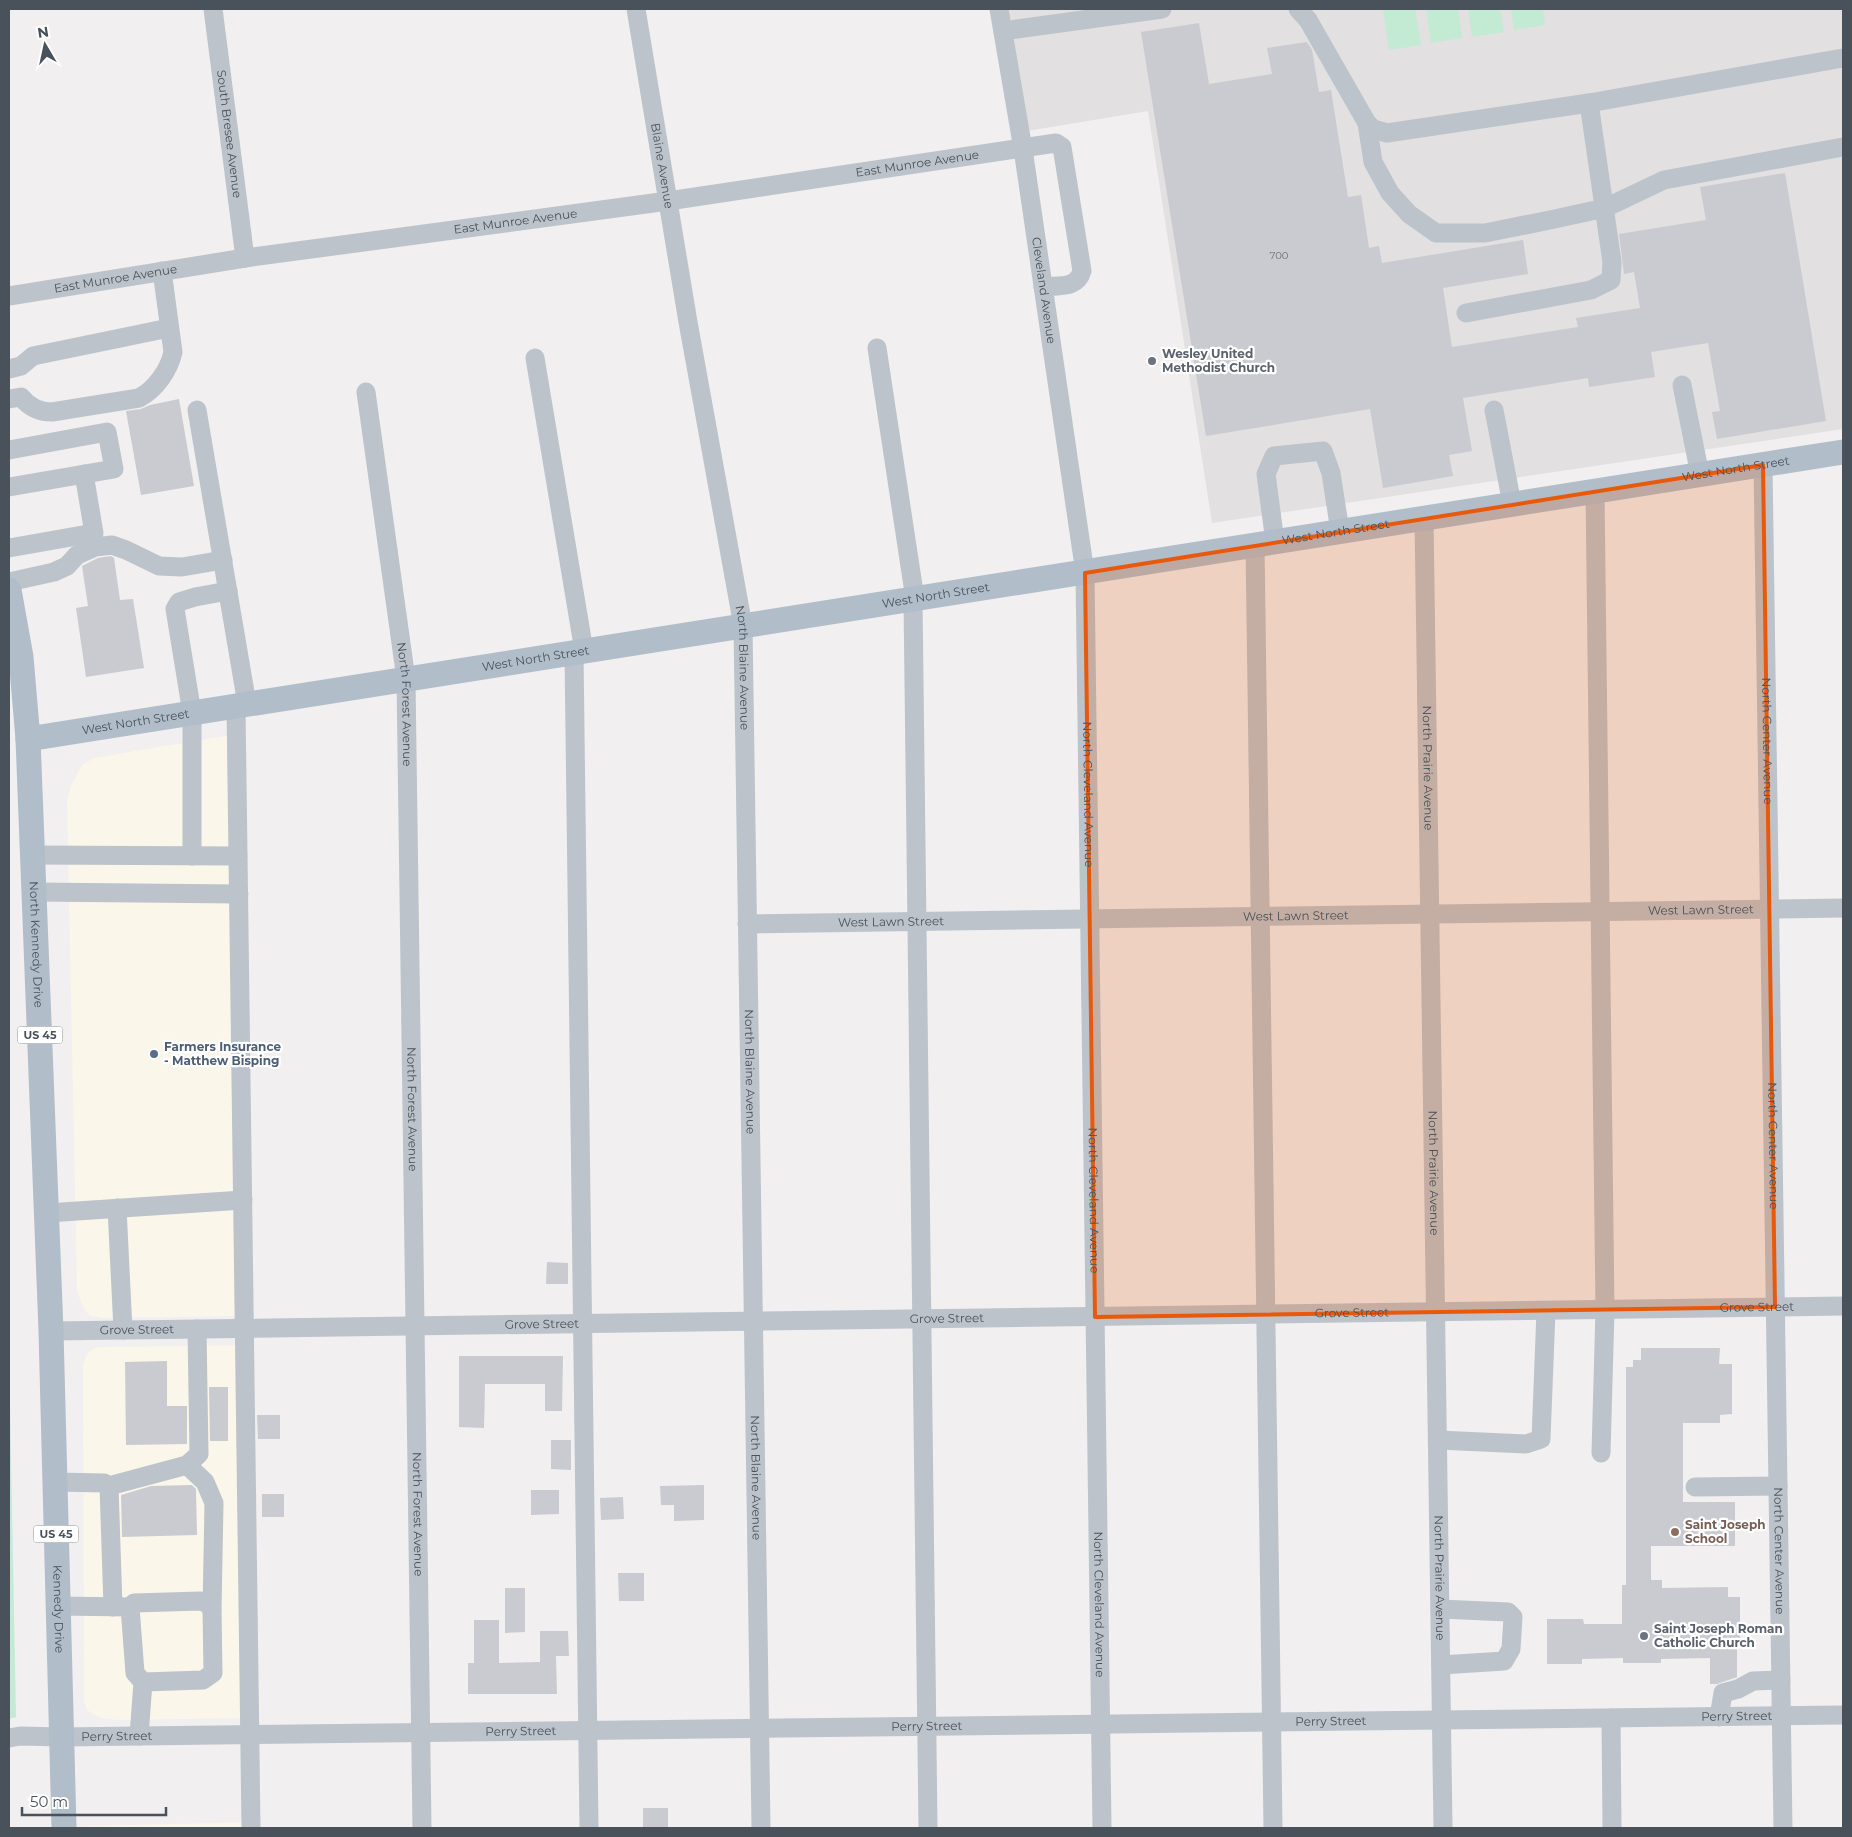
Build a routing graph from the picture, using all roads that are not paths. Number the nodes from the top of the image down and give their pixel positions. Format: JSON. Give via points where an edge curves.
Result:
{"nodes":[{"id":1,"x":213,"y":9,"type":"edge"},
{"id":2,"x":636,"y":9,"type":"edge"},
{"id":3,"x":999,"y":9,"type":"edge"},
{"id":4,"x":1162,"y":9,"type":"edge"},
{"id":5,"x":1298,"y":9,"type":"edge"},
{"id":6,"x":1003,"y":31,"type":"junction"},
{"id":7,"x":1843,"y":58,"type":"edge"},
{"id":8,"x":1589,"y":103,"type":"junction"},
{"id":9,"x":1367,"y":123,"type":"junction"},
{"id":10,"x":1843,"y":147,"type":"edge"},
{"id":11,"x":1023,"y":149,"type":"junction"},
{"id":12,"x":668,"y":202,"type":"junction"},
{"id":13,"x":1604,"y":208,"type":"junction"},
{"id":14,"x":245,"y":258,"type":"junction"},
{"id":15,"x":162,"y":271,"type":"junction"},
{"id":16,"x":1043,"y":287,"type":"junction"},
{"id":17,"x":9,"y":296,"type":"edge"},
{"id":18,"x":1466,"y":313,"type":"dead end"},
{"id":19,"x":688,"y":322,"type":"joint"},
{"id":20,"x":169,"y":328,"type":"junction"},
{"id":21,"x":877,"y":348,"type":"dead end"},
{"id":22,"x":535,"y":358,"type":"dead end"},
{"id":23,"x":9,"y":369,"type":"edge"},
{"id":24,"x":1682,"y":385,"type":"dead end"},
{"id":25,"x":366,"y":392,"type":"dead end"},
{"id":26,"x":9,"y":400,"type":"edge"},
{"id":27,"x":197,"y":410,"type":"dead end"},
{"id":28,"x":1494,"y":410,"type":"dead end"},
{"id":29,"x":9,"y":450,"type":"edge"},
{"id":30,"x":1843,"y":452,"type":"edge"},
{"id":31,"x":1763,"y":465,"type":"junction"},
{"id":32,"x":84,"y":474,"type":"junction"},
{"id":33,"x":1700,"y":475,"type":"junction"},
{"id":34,"x":9,"y":487,"type":"edge"},
{"id":35,"x":1595,"y":492,"type":"junction"},
{"id":36,"x":1512,"y":504,"type":"junction"},
{"id":37,"x":1424,"y":518,"type":"junction"},
{"id":38,"x":1340,"y":532,"type":"junction"},
{"id":39,"x":1265,"y":544,"type":"junction"},
{"id":40,"x":9,"y":548,"type":"edge"},
{"id":41,"x":223,"y":560,"type":"junction"},
{"id":42,"x":1085,"y":573,"type":"junction"},
{"id":43,"x":9,"y":582,"type":"edge"},
{"id":44,"x":9,"y":590,"type":"edge"},
{"id":45,"x":228,"y":591,"type":"junction"},
{"id":46,"x":914,"y":599,"type":"junction"},
{"id":47,"x":743,"y":626,"type":"junction"},
{"id":48,"x":579,"y":652,"type":"junction"},
{"id":49,"x":15,"y":658,"type":"edge"},
{"id":50,"x":406,"y":679,"type":"junction"},
{"id":51,"x":242,"y":705,"type":"junction"},
{"id":52,"x":192,"y":713,"type":"junction"},
{"id":53,"x":28,"y":739,"type":"junction"},
{"id":54,"x":33,"y":855,"type":"junction"},
{"id":55,"x":192,"y":856,"type":"junction"},
{"id":56,"x":238,"y":856,"type":"junction"},
{"id":57,"x":34,"y":892,"type":"junction"},
{"id":58,"x":239,"y":894,"type":"junction"},
{"id":59,"x":1843,"y":908,"type":"edge"},
{"id":60,"x":1770,"y":909,"type":"junction"},
{"id":61,"x":1600,"y":911,"type":"junction"},
{"id":62,"x":1430,"y":914,"type":"junction"},
{"id":63,"x":1260,"y":916,"type":"junction"},
{"id":64,"x":1089,"y":918,"type":"junction"},
{"id":65,"x":917,"y":921,"type":"junction"},
{"id":66,"x":747,"y":924,"type":"junction"},
{"id":67,"x":243,"y":1200,"type":"junction"},
{"id":68,"x":117,"y":1208,"type":"junction"},
{"id":69,"x":46,"y":1213,"type":"junction"},
{"id":70,"x":1843,"y":1306,"type":"edge"},
{"id":71,"x":1775,"y":1307,"type":"junction"},
{"id":72,"x":1605,"y":1310,"type":"junction"},
{"id":73,"x":1546,"y":1311,"type":"junction"},
{"id":74,"x":1436,"y":1312,"type":"junction"},
{"id":75,"x":1266,"y":1314,"type":"junction"},
{"id":76,"x":1095,"y":1317,"type":"junction"},
{"id":77,"x":922,"y":1319,"type":"junction"},
{"id":78,"x":753,"y":1321,"type":"junction"},
{"id":79,"x":582,"y":1324,"type":"junction"},
{"id":80,"x":415,"y":1326,"type":"junction"},
{"id":81,"x":244,"y":1328,"type":"junction"},
{"id":82,"x":197,"y":1329,"type":"junction"},
{"id":83,"x":123,"y":1330,"type":"junction"},
{"id":84,"x":51,"y":1331,"type":"junction"},
{"id":85,"x":1438,"y":1440,"type":"junction"},
{"id":86,"x":1601,"y":1453,"type":"dead end"},
{"id":87,"x":187,"y":1465,"type":"junction"},
{"id":88,"x":55,"y":1482,"type":"junction"},
{"id":89,"x":109,"y":1486,"type":"junction"},
{"id":90,"x":1778,"y":1486,"type":"junction"},
{"id":91,"x":1695,"y":1487,"type":"dead end"},
{"id":92,"x":58,"y":1606,"type":"junction"},
{"id":93,"x":122,"y":1607,"type":"junction"},
{"id":94,"x":212,"y":1610,"type":"junction"},
{"id":95,"x":1440,"y":1610,"type":"junction"},
{"id":96,"x":1441,"y":1665,"type":"junction"},
{"id":97,"x":1781,"y":1680,"type":"junction"},
{"id":98,"x":143,"y":1682,"type":"junction"},
{"id":99,"x":1843,"y":1715,"type":"edge"},
{"id":100,"x":1781,"y":1716,"type":"junction"},
{"id":101,"x":1719,"y":1717,"type":"junction"},
{"id":102,"x":1611,"y":1718,"type":"junction"},
{"id":103,"x":1442,"y":1720,"type":"junction"},
{"id":104,"x":1271,"y":1722,"type":"junction"},
{"id":105,"x":1101,"y":1724,"type":"junction"},
{"id":106,"x":927,"y":1726,"type":"junction"},
{"id":107,"x":759,"y":1729,"type":"junction"},
{"id":108,"x":588,"y":1731,"type":"junction"},
{"id":109,"x":420,"y":1733,"type":"junction"},
{"id":110,"x":250,"y":1734,"type":"junction"},
{"id":111,"x":139,"y":1736,"type":"junction"},
{"id":112,"x":61,"y":1737,"type":"junction"},
{"id":113,"x":9,"y":1738,"type":"edge"},
{"id":114,"x":64,"y":1828,"type":"edge"},
{"id":115,"x":251,"y":1828,"type":"edge"},
{"id":116,"x":422,"y":1828,"type":"edge"},
{"id":117,"x":589,"y":1828,"type":"edge"},
{"id":118,"x":761,"y":1828,"type":"edge"},
{"id":119,"x":928,"y":1828,"type":"edge"},
{"id":120,"x":1102,"y":1828,"type":"edge"},
{"id":121,"x":1273,"y":1828,"type":"edge"},
{"id":122,"x":1443,"y":1828,"type":"edge"},
{"id":123,"x":1612,"y":1828,"type":"edge"},
{"id":124,"x":1783,"y":1828,"type":"edge"}],
"edges":[{"from":1,"to":14,"type":"street","name":"South Bresee Avenue"},
{"from":2,"to":12,"type":"street","name":"Blaine Avenue"},
{"from":3,"to":6,"type":"street","name":"Cleveland Avenue"},
{"from":4,"to":6,"type":"street"},
{"from":5,"to":9,"type":"street","via":[[1308,20]]},
{"from":6,"to":11,"type":"street","name":"Cleveland Avenue"},
{"from":7,"to":8,"type":"street"},
{"from":8,"to":9,"type":"street","via":[[1387,133],[1373,129]]},
{"from":8,"to":13,"type":"street"},
{"from":9,"to":13,"type":"street","via":[[1373,162],[1390,193],[1409,214],[1436,233],[1486,233]]},
{"from":10,"to":13,"type":"street","via":[[1664,180]]},
{"from":11,"to":12,"type":"street","name":"East Munroe Avenue"},
{"from":11,"to":16,"type":"street","name":"Cleveland Avenue"},
{"from":11,"to":16,"type":"street","name":"East Munroe Avenue","via":[[1051,143],[1062,147],[1082,271],[1074,284]]},
{"from":12,"to":14,"type":"street","name":"East Munroe Avenue"},
{"from":12,"to":19,"type":"street","name":"Blaine Avenue"},
{"from":13,"to":18,"type":"street","via":[[1612,262],[1611,280],[1591,290]]},
{"from":14,"to":15,"type":"street","name":"East Munroe Avenue"},
{"from":15,"to":17,"type":"street","name":"East Munroe Avenue"},
{"from":15,"to":20,"type":"street"},
{"from":16,"to":42,"type":"street","name":"Cleveland Avenue"},
{"from":19,"to":47,"type":"street","name":"North Blaine Avenue"},
{"from":20,"to":23,"type":"street","via":[[33,356],[21,366]]},
{"from":20,"to":26,"type":"street","via":[[173,352],[170,363],[149,393],[140,398],[52,412],[35,408],[21,397]]},
{"from":21,"to":46,"type":"street"},
{"from":22,"to":48,"type":"street"},
{"from":24,"to":33,"type":"street"},
{"from":25,"to":50,"type":"street","name":"North Forest Avenue"},
{"from":27,"to":41,"type":"street"},
{"from":28,"to":36,"type":"street"},
{"from":29,"to":32,"type":"street","via":[[107,432],[114,469]]},
{"from":30,"to":31,"type":"main road","name":"West North Street"},
{"from":31,"to":33,"type":"main road","name":"West North Street"},
{"from":31,"to":60,"type":"street","name":"North Center Avenue"},
{"from":32,"to":34,"type":"street"},
{"from":32,"to":40,"type":"street","via":[[94,533]]},
{"from":33,"to":35,"type":"main road","name":"West North Street"},
{"from":35,"to":36,"type":"main road","name":"West North Street"},
{"from":35,"to":61,"type":"street"},
{"from":36,"to":37,"type":"main road","name":"West North Street"},
{"from":37,"to":38,"type":"main road","name":"West North Street"},
{"from":37,"to":62,"type":"street","name":"North Prairie Avenue"},
{"from":38,"to":39,"type":"main road","name":"West North Street"},
{"from":38,"to":39,"type":"street","via":[[1331,473],[1323,451],[1274,456],[1266,474]]},
{"from":39,"to":42,"type":"main road","name":"West North Street"},
{"from":39,"to":63,"type":"street"},
{"from":41,"to":43,"type":"street","via":[[182,567],[159,566],[112,545],[95,548],[54,572]]},
{"from":41,"to":45,"type":"street"},
{"from":42,"to":46,"type":"main road","name":"West North Street"},
{"from":42,"to":64,"type":"street","name":"North Cleveland Avenue"},
{"from":44,"to":49,"type":"main road","number":"US 45"},
{"from":45,"to":51,"type":"street"},
{"from":45,"to":52,"type":"street","via":[[179,602],[175,609]]},
{"from":46,"to":47,"type":"main road","name":"West North Street"},
{"from":46,"to":65,"type":"street"},
{"from":47,"to":48,"type":"main road","name":"West North Street"},
{"from":47,"to":66,"type":"street","name":"North Blaine Avenue"},
{"from":48,"to":50,"type":"main road","name":"West North Street"},
{"from":48,"to":79,"type":"street"},
{"from":49,"to":53,"type":"main road","number":"US 45"},
{"from":50,"to":51,"type":"main road","name":"West North Street"},
{"from":50,"to":80,"type":"street","name":"North Forest Avenue"},
{"from":51,"to":52,"type":"main road","name":"West North Street"},
{"from":51,"to":56,"type":"street"},
{"from":52,"to":53,"type":"main road","name":"West North Street"},
{"from":52,"to":55,"type":"street"},
{"from":53,"to":54,"type":"main road","name":"North Kennedy Drive","number":"US 45"},
{"from":54,"to":55,"type":"street"},
{"from":54,"to":57,"type":"main road","name":"North Kennedy Drive","number":"US 45"},
{"from":55,"to":56,"type":"street"},
{"from":56,"to":58,"type":"street"},
{"from":57,"to":58,"type":"street"},
{"from":57,"to":69,"type":"main road","name":"North Kennedy Drive","number":"US 45"},
{"from":58,"to":67,"type":"street"},
{"from":59,"to":60,"type":"street","name":"West Lawn Street"},
{"from":60,"to":61,"type":"street","name":"West Lawn Street"},
{"from":60,"to":71,"type":"street","name":"North Center Avenue"},
{"from":61,"to":62,"type":"street","name":"West Lawn Street"},
{"from":61,"to":72,"type":"street"},
{"from":62,"to":63,"type":"street","name":"West Lawn Street"},
{"from":62,"to":74,"type":"street","name":"North Prairie Avenue"},
{"from":63,"to":64,"type":"street","name":"West Lawn Street"},
{"from":63,"to":75,"type":"street"},
{"from":64,"to":65,"type":"street","name":"West Lawn Street"},
{"from":64,"to":76,"type":"street","name":"North Cleveland Avenue"},
{"from":65,"to":66,"type":"street","name":"West Lawn Street"},
{"from":65,"to":77,"type":"street"},
{"from":66,"to":78,"type":"street","name":"North Blaine Avenue"},
{"from":67,"to":68,"type":"street"},
{"from":67,"to":81,"type":"street"},
{"from":68,"to":69,"type":"street"},
{"from":68,"to":83,"type":"street"},
{"from":69,"to":84,"type":"main road","name":"North Kennedy Drive","number":"US 45"},
{"from":70,"to":71,"type":"street","name":"Grove Street"},
{"from":71,"to":72,"type":"street","name":"Grove Street"},
{"from":71,"to":90,"type":"street","name":"North Center Avenue"},
{"from":72,"to":73,"type":"street","name":"Grove Street"},
{"from":72,"to":86,"type":"street"},
{"from":73,"to":74,"type":"street","name":"Grove Street"},
{"from":73,"to":85,"type":"street","via":[[1541,1439],[1526,1444]]},
{"from":74,"to":75,"type":"street","name":"Grove Street"},
{"from":74,"to":85,"type":"street","name":"North Prairie Avenue"},
{"from":75,"to":76,"type":"street","name":"Grove Street"},
{"from":75,"to":104,"type":"street"},
{"from":76,"to":77,"type":"street","name":"Grove Street"},
{"from":76,"to":105,"type":"street","name":"North Cleveland Avenue"},
{"from":77,"to":78,"type":"street","name":"Grove Street"},
{"from":77,"to":106,"type":"street"},
{"from":78,"to":79,"type":"street","name":"Grove Street"},
{"from":78,"to":107,"type":"street","name":"North Blaine Avenue"},
{"from":79,"to":80,"type":"street","name":"Grove Street"},
{"from":79,"to":108,"type":"street"},
{"from":80,"to":81,"type":"street","name":"Grove Street"},
{"from":80,"to":109,"type":"street","name":"North Forest Avenue"},
{"from":81,"to":82,"type":"street","name":"Grove Street"},
{"from":81,"to":110,"type":"street"},
{"from":82,"to":83,"type":"street","name":"Grove Street"},
{"from":82,"to":87,"type":"street","via":[[199,1454]]},
{"from":83,"to":84,"type":"street","name":"Grove Street"},
{"from":84,"to":88,"type":"main road","name":"Kennedy Drive","number":"US 45"},
{"from":85,"to":95,"type":"street","name":"North Prairie Avenue"},
{"from":87,"to":89,"type":"street"},
{"from":87,"to":94,"type":"street","via":[[205,1482],[214,1503]]},
{"from":88,"to":89,"type":"street","via":[[104,1482]]},
{"from":88,"to":92,"type":"main road","name":"Kennedy Drive","number":"US 45"},
{"from":89,"to":93,"type":"street"},
{"from":90,"to":91,"type":"street"},
{"from":90,"to":97,"type":"street","name":"North Center Avenue"},
{"from":92,"to":93,"type":"street"},
{"from":92,"to":112,"type":"main road","name":"Kennedy Drive","number":"US 45"},
{"from":93,"to":94,"type":"street","via":[[134,1603],[200,1601]]},
{"from":93,"to":98,"type":"street","via":[[134,1673]]},
{"from":94,"to":98,"type":"street","via":[[212,1673],[203,1680]]},
{"from":95,"to":96,"type":"street","name":"North Prairie Avenue"},
{"from":95,"to":96,"type":"street","via":[[1508,1612],[1513,1617],[1511,1649],[1504,1661]]},
{"from":96,"to":103,"type":"street","name":"North Prairie Avenue"},
{"from":97,"to":100,"type":"street","name":"North Center Avenue"},
{"from":97,"to":101,"type":"street","via":[[1753,1682],[1723,1693]]},
{"from":98,"to":111,"type":"street"},
{"from":99,"to":100,"type":"street","name":"Perry Street"},
{"from":100,"to":101,"type":"street","name":"Perry Street"},
{"from":100,"to":124,"type":"street","name":"North Center Avenue"},
{"from":101,"to":102,"type":"street","name":"Perry Street"},
{"from":102,"to":103,"type":"street","name":"Perry Street"},
{"from":102,"to":123,"type":"street"},
{"from":103,"to":104,"type":"street","name":"Perry Street"},
{"from":103,"to":122,"type":"street","name":"North Prairie Avenue"},
{"from":104,"to":105,"type":"street","name":"Perry Street"},
{"from":104,"to":121,"type":"street"},
{"from":105,"to":106,"type":"street","name":"Perry Street"},
{"from":105,"to":120,"type":"street","name":"North Cleveland Avenue"},
{"from":106,"to":107,"type":"street","name":"Perry Street"},
{"from":106,"to":119,"type":"street"},
{"from":107,"to":108,"type":"street","name":"Perry Street"},
{"from":107,"to":118,"type":"street","name":"North Blaine Avenue"},
{"from":108,"to":109,"type":"street","name":"Perry Street"},
{"from":108,"to":117,"type":"street"},
{"from":109,"to":110,"type":"street","name":"Perry Street"},
{"from":109,"to":116,"type":"street","name":"North Forest Avenue"},
{"from":110,"to":111,"type":"street","name":"Perry Street"},
{"from":110,"to":115,"type":"street"},
{"from":111,"to":112,"type":"street","name":"Perry Street"},
{"from":112,"to":113,"type":"street","name":"Perry Street"},
{"from":112,"to":114,"type":"main road","name":"Kennedy Drive","number":"US 45"}]}
